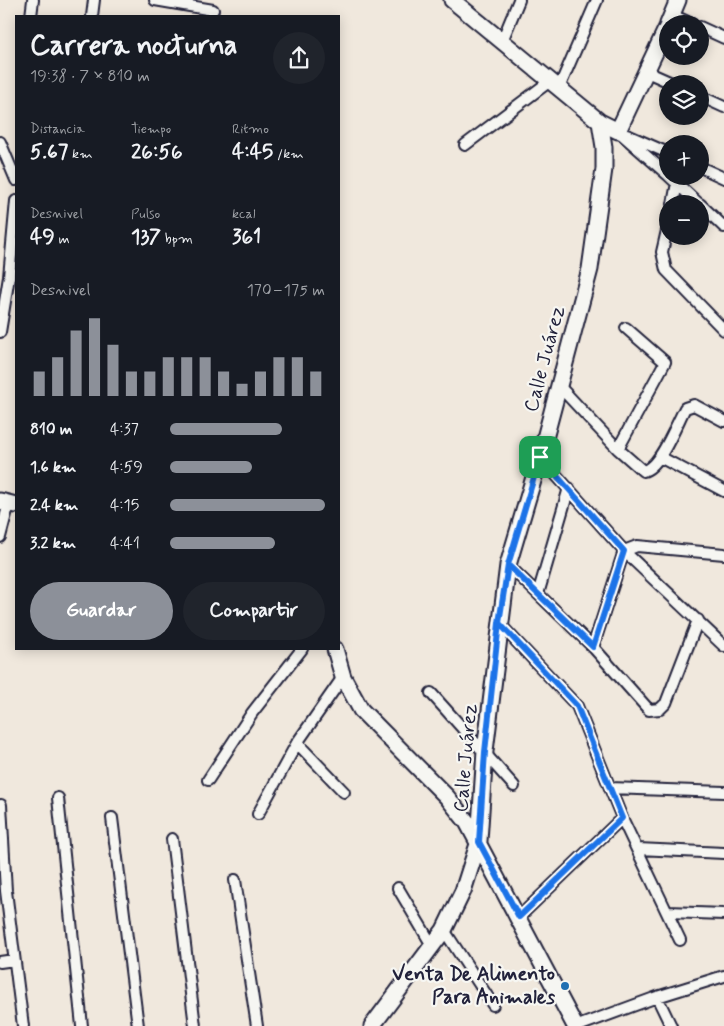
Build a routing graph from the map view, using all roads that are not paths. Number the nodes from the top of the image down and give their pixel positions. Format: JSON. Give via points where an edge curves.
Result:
{"nodes":[{"id":1,"x":32,"y":0,"type":"edge"},
{"id":2,"x":94,"y":0,"type":"edge"},
{"id":3,"x":156,"y":0,"type":"edge"},
{"id":4,"x":452,"y":0,"type":"edge"},
{"id":5,"x":519,"y":0,"type":"edge"},
{"id":6,"x":597,"y":0,"type":"edge"},
{"id":7,"x":678,"y":0,"type":"edge"},
{"id":8,"x":213,"y":10,"type":"dead end"},
{"id":9,"x":31,"y":15,"type":"edge"},
{"id":10,"x":92,"y":15,"type":"edge"},
{"id":11,"x":672,"y":15,"type":"edge"},
{"id":12,"x":709,"y":31,"type":"edge"},
{"id":13,"x":724,"y":38,"type":"edge"},
{"id":14,"x":502,"y":41,"type":"junction"},
{"id":15,"x":659,"y":44,"type":"edge"},
{"id":16,"x":647,"y":72,"type":"junction"},
{"id":17,"x":659,"y":77,"type":"edge"},
{"id":18,"x":555,"y":85,"type":"junction"},
{"id":19,"x":709,"y":100,"type":"edge"},
{"id":20,"x":724,"y":107,"type":"edge"},
{"id":21,"x":600,"y":122,"type":"junction"},
{"id":22,"x":618,"y":131,"type":"junction"},
{"id":23,"x":0,"y":142,"type":"edge"},
{"id":24,"x":465,"y":145,"type":"dead end"},
{"id":25,"x":659,"y":149,"type":"edge"},
{"id":26,"x":659,"y":167,"type":"edge"},
{"id":27,"x":709,"y":171,"type":"edge"},
{"id":28,"x":15,"y":178,"type":"edge"},
{"id":29,"x":724,"y":178,"type":"edge"},
{"id":30,"x":679,"y":185,"type":"edge"},
{"id":31,"x":690,"y":195,"type":"edge"},
{"id":32,"x":15,"y":210,"type":"edge"},
{"id":33,"x":709,"y":213,"type":"edge"},
{"id":34,"x":724,"y":227,"type":"edge"},
{"id":35,"x":664,"y":245,"type":"edge"},
{"id":36,"x":8,"y":277,"type":"edge"},
{"id":37,"x":626,"y":328,"type":"dead end"},
{"id":38,"x":724,"y":330,"type":"edge"},
{"id":39,"x":0,"y":332,"type":"edge"},
{"id":40,"x":559,"y":386,"type":"junction"},
{"id":41,"x":724,"y":421,"type":"edge"},
{"id":42,"x":618,"y":449,"type":"junction"},
{"id":43,"x":540,"y":457,"type":"junction"},
{"id":44,"x":660,"y":457,"type":"junction"},
{"id":45,"x":569,"y":488,"type":"junction"},
{"id":46,"x":724,"y":491,"type":"edge"},
{"id":47,"x":8,"y":503,"type":"edge"},
{"id":48,"x":0,"y":537,"type":"edge"},
{"id":49,"x":624,"y":551,"type":"junction"},
{"id":50,"x":724,"y":554,"type":"edge"},
{"id":51,"x":508,"y":565,"type":"junction"},
{"id":52,"x":538,"y":594,"type":"junction"},
{"id":53,"x":698,"y":620,"type":"junction"},
{"id":54,"x":499,"y":623,"type":"junction"},
{"id":55,"x":724,"y":646,"type":"edge"},
{"id":56,"x":593,"y":647,"type":"junction"},
{"id":57,"x":301,"y":650,"type":"edge"},
{"id":58,"x":335,"y":650,"type":"edge"},
{"id":59,"x":343,"y":677,"type":"junction"},
{"id":60,"x":432,"y":693,"type":"dead end"},
{"id":61,"x":297,"y":743,"type":"junction"},
{"id":62,"x":485,"y":752,"type":"junction"},
{"id":63,"x":208,"y":780,"type":"dead end"},
{"id":64,"x":514,"y":786,"type":"dead end"},
{"id":65,"x":610,"y":788,"type":"junction"},
{"id":66,"x":344,"y":792,"type":"dead end"},
{"id":67,"x":724,"y":792,"type":"edge"},
{"id":68,"x":58,"y":798,"type":"dead end"},
{"id":69,"x":1,"y":805,"type":"edge"},
{"id":70,"x":258,"y":814,"type":"dead end"},
{"id":71,"x":112,"y":818,"type":"dead end"},
{"id":72,"x":622,"y":818,"type":"junction"},
{"id":73,"x":172,"y":839,"type":"dead end"},
{"id":74,"x":479,"y":842,"type":"junction"},
{"id":75,"x":638,"y":849,"type":"junction"},
{"id":76,"x":724,"y":853,"type":"edge"},
{"id":77,"x":235,"y":880,"type":"dead end"},
{"id":78,"x":398,"y":888,"type":"dead end"},
{"id":79,"x":3,"y":892,"type":"edge"},
{"id":80,"x":668,"y":912,"type":"junction"},
{"id":81,"x":724,"y":914,"type":"edge"},
{"id":82,"x":519,"y":917,"type":"junction"},
{"id":83,"x":444,"y":930,"type":"junction"},
{"id":84,"x":680,"y":940,"type":"dead end"},
{"id":85,"x":433,"y":947,"type":"junction"},
{"id":86,"x":14,"y":960,"type":"junction"},
{"id":87,"x":0,"y":962,"type":"edge"},
{"id":88,"x":724,"y":976,"type":"edge"},
{"id":89,"x":657,"y":997,"type":"junction"},
{"id":90,"x":493,"y":1005,"type":"dead end"},
{"id":91,"x":23,"y":1026,"type":"edge"},
{"id":92,"x":82,"y":1026,"type":"edge"},
{"id":93,"x":138,"y":1026,"type":"edge"},
{"id":94,"x":195,"y":1026,"type":"edge"},
{"id":95,"x":257,"y":1026,"type":"edge"},
{"id":96,"x":372,"y":1026,"type":"edge"},
{"id":97,"x":576,"y":1026,"type":"edge"},
{"id":98,"x":671,"y":1026,"type":"edge"}],
"edges":[{"from":1,"to":9,"type":"street"},
{"from":2,"to":10,"type":"street"},
{"from":3,"to":8,"type":"street"},
{"from":4,"to":14,"type":"street"},
{"from":5,"to":14,"type":"street"},
{"from":6,"to":18,"type":"street"},
{"from":7,"to":11,"type":"street"},
{"from":12,"to":13,"type":"street"},
{"from":14,"to":18,"type":"street"},
{"from":15,"to":16,"type":"street"},
{"from":16,"to":17,"type":"street"},
{"from":16,"to":22,"type":"street"},
{"from":18,"to":21,"type":"street"},
{"from":18,"to":24,"type":"street"},
{"from":19,"to":20,"type":"street"},
{"from":21,"to":22,"type":"street"},
{"from":21,"to":40,"type":"street","name":"Calle Juárez","via":[[604,169],[598,221],[590,269]]},
{"from":22,"to":25,"type":"street"},
{"from":22,"to":26,"type":"street"},
{"from":23,"to":28,"type":"street"},
{"from":27,"to":29,"type":"street"},
{"from":30,"to":31,"type":"street"},
{"from":32,"to":36,"type":"street"},
{"from":33,"to":34,"type":"street"},
{"from":35,"to":38,"type":"street","via":[[666,270]]},
{"from":36,"to":39,"type":"street"},
{"from":37,"to":42,"type":"street","via":[[665,362]]},
{"from":40,"to":42,"type":"street"},
{"from":40,"to":43,"type":"street","name":"Calle Juárez"},
{"from":41,"to":44,"type":"street","via":[[694,405],[685,408]]},
{"from":42,"to":44,"type":"street","via":[[643,471],[650,469]]},
{"from":43,"to":45,"type":"street"},
{"from":43,"to":51,"type":"street","name":"Calle Juárez"},
{"from":44,"to":46,"type":"street"},
{"from":45,"to":49,"type":"street"},
{"from":45,"to":52,"type":"street"},
{"from":47,"to":48,"type":"street"},
{"from":49,"to":50,"type":"street","via":[[637,546]]},
{"from":49,"to":53,"type":"street"},
{"from":49,"to":56,"type":"street"},
{"from":51,"to":52,"type":"street"},
{"from":51,"to":54,"type":"street","name":"Calle Juárez"},
{"from":52,"to":56,"type":"street"},
{"from":53,"to":55,"type":"street"},
{"from":53,"to":56,"type":"street","via":[[666,703],[654,711],[649,710]]},
{"from":54,"to":62,"type":"street","name":"Calle Juárez"},
{"from":54,"to":65,"type":"street","via":[[577,706]]},
{"from":57,"to":63,"type":"street","via":[[252,713]]},
{"from":58,"to":59,"type":"street"},
{"from":59,"to":61,"type":"street"},
{"from":59,"to":74,"type":"street","via":[[361,710],[447,797]]},
{"from":60,"to":62,"type":"street"},
{"from":61,"to":66,"type":"street"},
{"from":61,"to":70,"type":"street"},
{"from":62,"to":64,"type":"street"},
{"from":62,"to":74,"type":"street","name":"Calle Juárez"},
{"from":65,"to":67,"type":"street"},
{"from":65,"to":72,"type":"street"},
{"from":68,"to":92,"type":"street"},
{"from":69,"to":79,"type":"street"},
{"from":71,"to":93,"type":"street"},
{"from":72,"to":75,"type":"street"},
{"from":72,"to":82,"type":"street"},
{"from":73,"to":94,"type":"street"},
{"from":74,"to":82,"type":"street"},
{"from":74,"to":83,"type":"street","name":"Calle Juárez","via":[[466,883]]},
{"from":75,"to":76,"type":"street"},
{"from":75,"to":80,"type":"street"},
{"from":77,"to":95,"type":"street"},
{"from":78,"to":85,"type":"street"},
{"from":79,"to":86,"type":"street"},
{"from":80,"to":81,"type":"street"},
{"from":80,"to":84,"type":"street"},
{"from":82,"to":97,"type":"street"},
{"from":83,"to":85,"type":"street","name":"Calle Juárez"},
{"from":83,"to":90,"type":"street"},
{"from":85,"to":96,"type":"street","name":"Calle Juárez"},
{"from":86,"to":87,"type":"street"},
{"from":86,"to":91,"type":"street"},
{"from":88,"to":89,"type":"street"},
{"from":89,"to":97,"type":"street"},
{"from":89,"to":98,"type":"street"}]}
